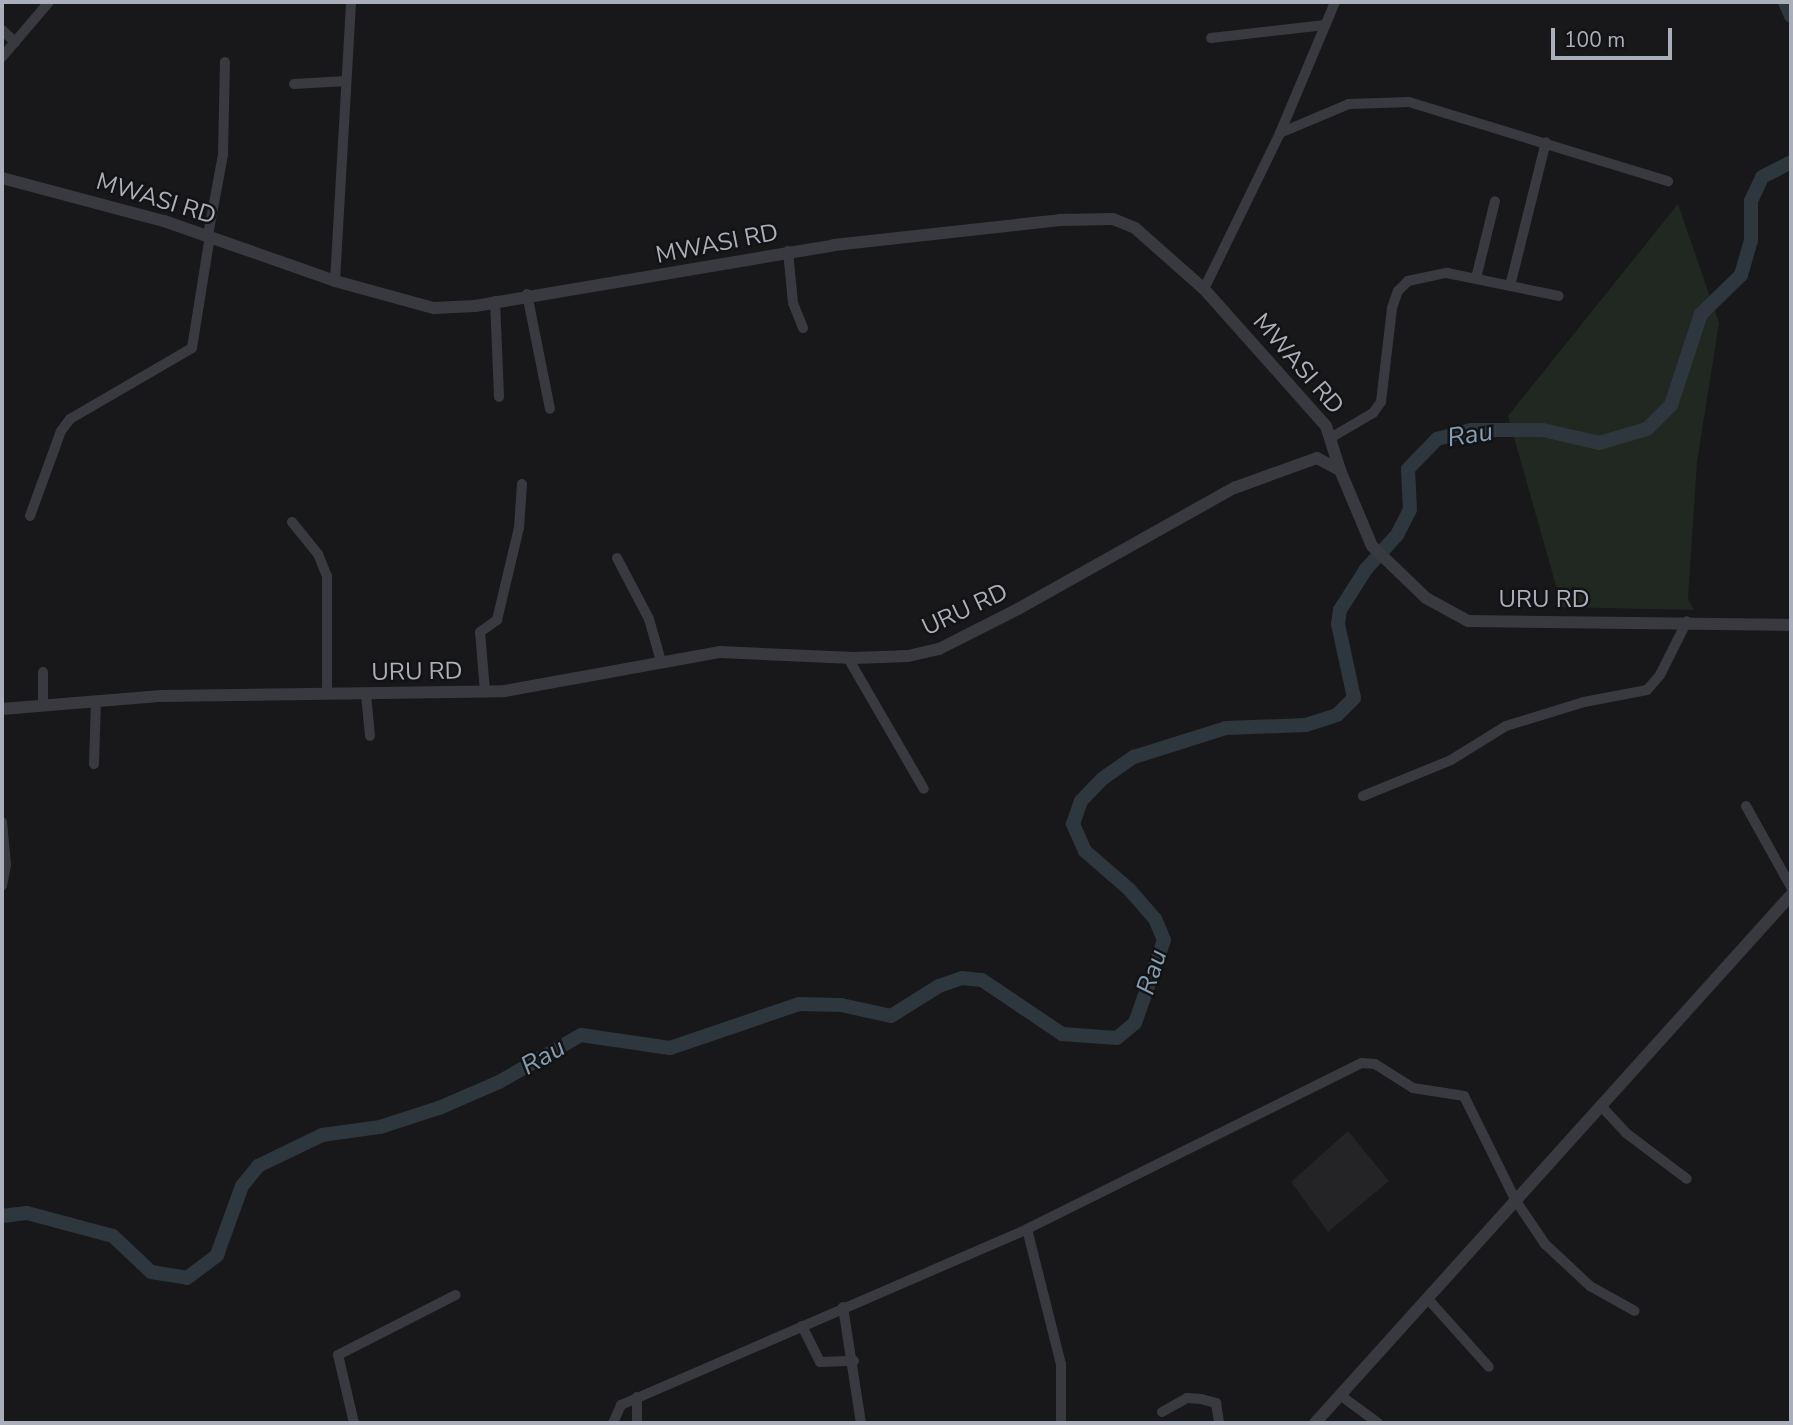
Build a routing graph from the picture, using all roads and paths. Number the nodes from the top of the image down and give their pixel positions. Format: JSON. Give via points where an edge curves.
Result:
{"nodes":[{"id":1,"x":49,"y":2,"type":"edge"},
{"id":2,"x":351,"y":2,"type":"edge"},
{"id":3,"x":1335,"y":2,"type":"edge"},
{"id":4,"x":1325,"y":25,"type":"junction"},
{"id":5,"x":2,"y":30,"type":"edge"},
{"id":6,"x":1210,"y":38,"type":"dead end"},
{"id":7,"x":15,"y":42,"type":"junction"},
{"id":8,"x":2,"y":57,"type":"edge"},
{"id":9,"x":225,"y":62,"type":"dead end"},
{"id":10,"x":346,"y":81,"type":"junction"},
{"id":11,"x":294,"y":84,"type":"dead end"},
{"id":12,"x":1280,"y":133,"type":"junction"},
{"id":13,"x":1546,"y":142,"type":"junction"},
{"id":14,"x":2,"y":178,"type":"edge"},
{"id":15,"x":1668,"y":181,"type":"dead end"},
{"id":16,"x":1495,"y":201,"type":"dead end"},
{"id":17,"x":209,"y":236,"type":"junction"},
{"id":18,"x":788,"y":251,"type":"junction"},
{"id":19,"x":1476,"y":278,"type":"junction"},
{"id":20,"x":335,"y":281,"type":"junction"},
{"id":21,"x":1510,"y":286,"type":"junction"},
{"id":22,"x":1204,"y":289,"type":"junction"},
{"id":23,"x":527,"y":294,"type":"junction"},
{"id":24,"x":1559,"y":296,"type":"dead end"},
{"id":25,"x":495,"y":301,"type":"junction"},
{"id":26,"x":803,"y":328,"type":"dead end"},
{"id":27,"x":499,"y":397,"type":"dead end"},
{"id":28,"x":550,"y":409,"type":"dead end"},
{"id":29,"x":1332,"y":437,"type":"junction"},
{"id":30,"x":1340,"y":470,"type":"junction"},
{"id":31,"x":522,"y":484,"type":"dead end"},
{"id":32,"x":30,"y":516,"type":"dead end"},
{"id":33,"x":292,"y":522,"type":"dead end"},
{"id":34,"x":617,"y":558,"type":"dead end"},
{"id":35,"x":1687,"y":620,"type":"junction"},
{"id":36,"x":1791,"y":625,"type":"edge"},
{"id":37,"x":848,"y":658,"type":"junction"},
{"id":38,"x":661,"y":661,"type":"junction"},
{"id":39,"x":43,"y":672,"type":"dead end"},
{"id":40,"x":485,"y":691,"type":"junction"},
{"id":41,"x":327,"y":694,"type":"junction"},
{"id":42,"x":366,"y":694,"type":"junction"},
{"id":43,"x":96,"y":702,"type":"junction"},
{"id":44,"x":43,"y":706,"type":"junction"},
{"id":45,"x":2,"y":709,"type":"edge"},
{"id":46,"x":370,"y":736,"type":"dead end"},
{"id":47,"x":94,"y":764,"type":"dead end"},
{"id":48,"x":925,"y":789,"type":"dead end"},
{"id":49,"x":1363,"y":796,"type":"dead end"},
{"id":50,"x":1746,"y":806,"type":"dead end"},
{"id":51,"x":2,"y":822,"type":"edge"},
{"id":52,"x":2,"y":886,"type":"edge"},
{"id":53,"x":1791,"y":887,"type":"edge"},
{"id":54,"x":1789,"y":902,"type":"edge"},
{"id":55,"x":1602,"y":1107,"type":"junction"},
{"id":56,"x":1687,"y":1179,"type":"dead end"},
{"id":57,"x":1516,"y":1201,"type":"junction"},
{"id":58,"x":1027,"y":1229,"type":"junction"},
{"id":59,"x":456,"y":1295,"type":"dead end"},
{"id":60,"x":1428,"y":1299,"type":"junction"},
{"id":61,"x":843,"y":1307,"type":"junction"},
{"id":62,"x":1635,"y":1311,"type":"dead end"},
{"id":63,"x":802,"y":1326,"type":"junction"},
{"id":64,"x":853,"y":1361,"type":"junction"},
{"id":65,"x":1489,"y":1367,"type":"dead end"},
{"id":66,"x":1340,"y":1395,"type":"junction"},
{"id":67,"x":638,"y":1397,"type":"junction"},
{"id":68,"x":1162,"y":1412,"type":"dead end"},
{"id":69,"x":354,"y":1423,"type":"edge"},
{"id":70,"x":613,"y":1423,"type":"edge"},
{"id":71,"x":637,"y":1423,"type":"edge"},
{"id":72,"x":861,"y":1423,"type":"edge"},
{"id":73,"x":1061,"y":1423,"type":"edge"},
{"id":74,"x":1219,"y":1423,"type":"edge"},
{"id":75,"x":1315,"y":1423,"type":"edge"},
{"id":76,"x":1378,"y":1423,"type":"edge"}],
"edges":[{"from":1,"to":7,"type":"street"},
{"from":2,"to":10,"type":"street"},
{"from":3,"to":4,"type":"street"},
{"from":4,"to":6,"type":"street"},
{"from":4,"to":12,"type":"street"},
{"from":5,"to":7,"type":"street"},
{"from":7,"to":8,"type":"street"},
{"from":9,"to":17,"type":"street","via":[[223,155]]},
{"from":10,"to":11,"type":"street"},
{"from":10,"to":20,"type":"street","via":[[346,147]]},
{"from":12,"to":13,"type":"street","via":[[1338,107],[1380,100],[1430,106]]},
{"from":12,"to":22,"type":"street"},
{"from":13,"to":15,"type":"street"},
{"from":13,"to":21,"type":"street"},
{"from":14,"to":17,"type":"street","name":"MWASI RD"},
{"from":16,"to":19,"type":"street"},
{"from":17,"to":20,"type":"street","name":"MWASI RD"},
{"from":17,"to":32,"type":"street","via":[[192,348],[70,419],[61,431]]},
{"from":18,"to":22,"type":"street","name":"MWASI RD","via":[[1097,217],[1135,228]]},
{"from":18,"to":23,"type":"street","name":"MWASI RD"},
{"from":18,"to":26,"type":"street","via":[[793,303]]},
{"from":19,"to":21,"type":"street"},
{"from":19,"to":29,"type":"street","via":[[1436,273],[1408,281],[1398,291],[1381,402],[1373,413]]},
{"from":20,"to":25,"type":"street","name":"MWASI RD","via":[[434,308]]},
{"from":21,"to":24,"type":"street"},
{"from":22,"to":29,"type":"street","name":"MWASI RD"},
{"from":23,"to":25,"type":"street","name":"MWASI RD"},
{"from":23,"to":28,"type":"street"},
{"from":25,"to":27,"type":"street"},
{"from":29,"to":30,"type":"street","name":"MWASI RD"},
{"from":30,"to":35,"type":"street","name":"URU RD","via":[[1380,554],[1426,598],[1468,621]]},
{"from":30,"to":37,"type":"street","name":"URU RD","via":[[1317,458],[1234,488],[939,649],[908,656]]},
{"from":31,"to":40,"type":"street","via":[[519,528],[499,614],[480,632]]},
{"from":33,"to":41,"type":"street","via":[[318,554],[327,576]]},
{"from":34,"to":38,"type":"street","via":[[649,619]]},
{"from":35,"to":36,"type":"street","name":"URU RD"},
{"from":35,"to":49,"type":"street","via":[[1647,691],[1506,726],[1413,778]]},
{"from":37,"to":38,"type":"street","name":"URU RD","via":[[745,651]]},
{"from":37,"to":48,"type":"street"},
{"from":38,"to":40,"type":"street","name":"URU RD","via":[[534,687]]},
{"from":39,"to":44,"type":"street"},
{"from":40,"to":42,"type":"street","name":"URU RD"},
{"from":41,"to":42,"type":"street","name":"URU RD"},
{"from":41,"to":43,"type":"street","name":"URU RD","via":[[161,696]]},
{"from":42,"to":46,"type":"street"},
{"from":43,"to":44,"type":"street","name":"URU RD"},
{"from":43,"to":47,"type":"street"},
{"from":44,"to":45,"type":"street","name":"URU RD"},
{"from":50,"to":53,"type":"street"},
{"from":51,"to":52,"type":"street","via":[[6,865]]},
{"from":54,"to":55,"type":"street"},
{"from":55,"to":56,"type":"street","via":[[1626,1133]]},
{"from":55,"to":57,"type":"street"},
{"from":57,"to":58,"type":"street","via":[[1464,1096],[1413,1088],[1369,1062],[1248,1116]]},
{"from":57,"to":60,"type":"street"},
{"from":57,"to":62,"type":"street","via":[[1563,1262],[1590,1286]]},
{"from":58,"to":61,"type":"street"},
{"from":58,"to":73,"type":"street","via":[[1060,1363]]},
{"from":59,"to":69,"type":"street","via":[[338,1355]]},
{"from":60,"to":65,"type":"street"},
{"from":60,"to":66,"type":"street"},
{"from":61,"to":63,"type":"street"},
{"from":61,"to":64,"type":"street"},
{"from":63,"to":64,"type":"street","via":[[820,1362]]},
{"from":63,"to":67,"type":"street"},
{"from":64,"to":72,"type":"street"},
{"from":66,"to":75,"type":"street"},
{"from":66,"to":76,"type":"street"},
{"from":67,"to":70,"type":"street","via":[[621,1405]]},
{"from":67,"to":71,"type":"street"},
{"from":68,"to":74,"type":"street","via":[[1187,1398],[1201,1399],[1216,1403]]}]}
